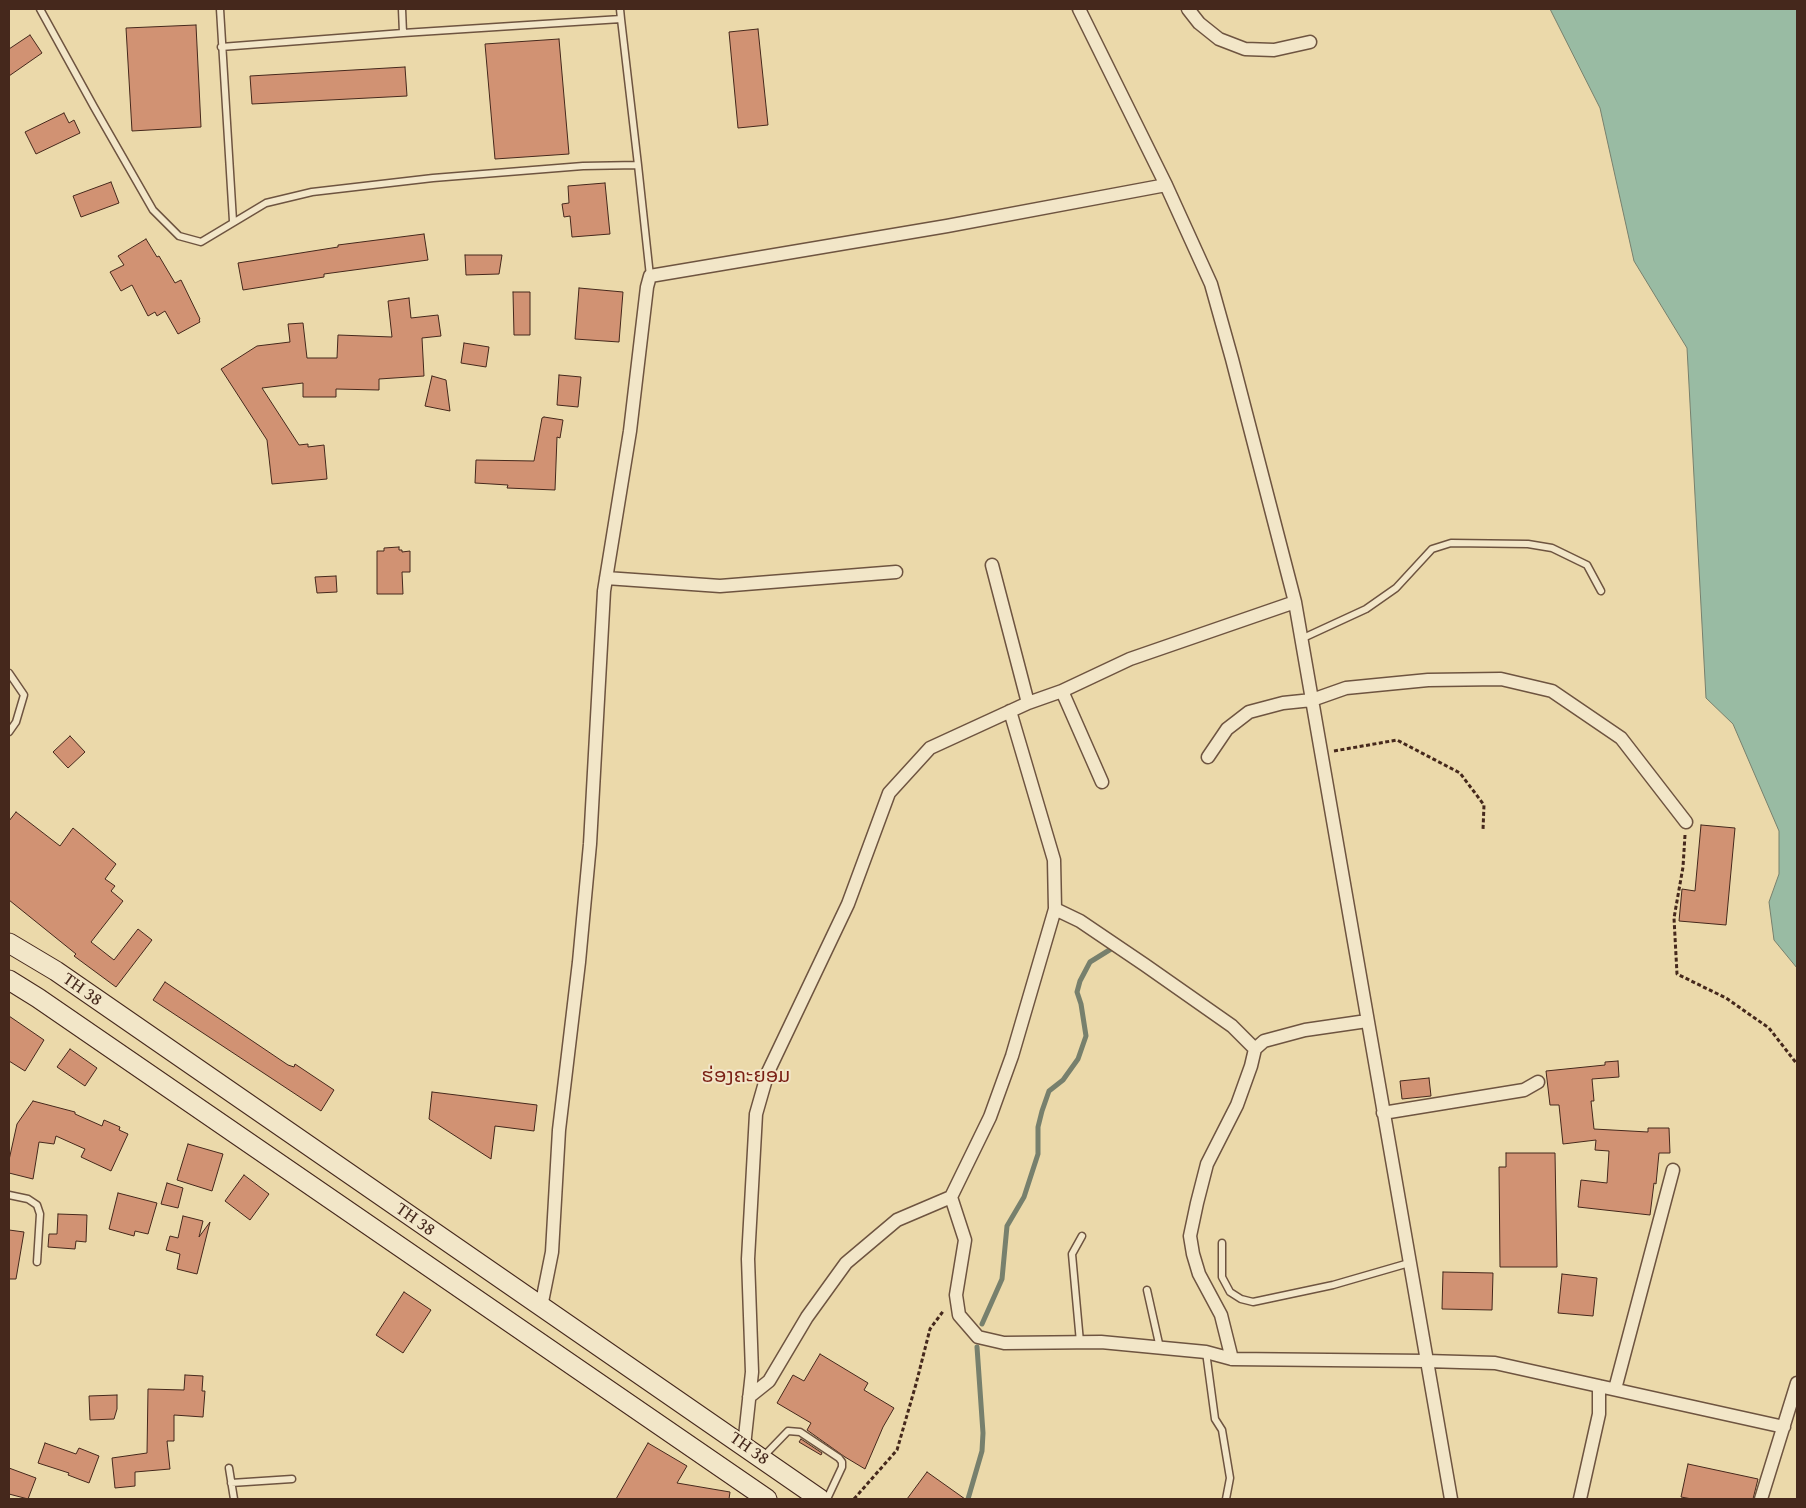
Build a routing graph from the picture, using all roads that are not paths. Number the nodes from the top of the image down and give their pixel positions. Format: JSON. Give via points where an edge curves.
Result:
{"nodes":[{"id":1,"x":40,"y":9,"type":"edge"},
{"id":2,"x":220,"y":9,"type":"edge"},
{"id":3,"x":402,"y":9,"type":"edge"},
{"id":4,"x":620,"y":9,"type":"edge"},
{"id":5,"x":1188,"y":9,"type":"edge"},
{"id":6,"x":1081,"y":10,"type":"edge"},
{"id":7,"x":620,"y":19,"type":"junction"},
{"id":8,"x":403,"y":32,"type":"junction"},
{"id":9,"x":1310,"y":42,"type":"dead end"},
{"id":10,"x":221,"y":47,"type":"junction"},
{"id":11,"x":638,"y":164,"type":"junction"},
{"id":12,"x":1166,"y":185,"type":"junction"},
{"id":13,"x":234,"y":221,"type":"junction"},
{"id":14,"x":650,"y":276,"type":"junction"},
{"id":15,"x":992,"y":565,"type":"dead end"},
{"id":16,"x":896,"y":572,"type":"dead end"},
{"id":17,"x":606,"y":578,"type":"junction"},
{"id":18,"x":1601,"y":591,"type":"dead end"},
{"id":19,"x":1295,"y":602,"type":"junction"},
{"id":20,"x":1301,"y":639,"type":"junction"},
{"id":21,"x":9,"y":674,"type":"edge"},
{"id":22,"x":1062,"y":691,"type":"junction"},
{"id":23,"x":1312,"y":700,"type":"junction"},
{"id":24,"x":1028,"y":703,"type":"junction"},
{"id":25,"x":1010,"y":711,"type":"junction"},
{"id":26,"x":9,"y":732,"type":"edge"},
{"id":27,"x":1208,"y":757,"type":"dead end"},
{"id":28,"x":1102,"y":782,"type":"dead end"},
{"id":29,"x":1686,"y":822,"type":"road end"},
{"id":30,"x":1054,"y":908,"type":"junction"},
{"id":31,"x":9,"y":943,"type":"edge"},
{"id":32,"x":9,"y":980,"type":"edge"},
{"id":33,"x":1367,"y":1021,"type":"junction"},
{"id":34,"x":1255,"y":1049,"type":"junction"},
{"id":35,"x":1538,"y":1082,"type":"dead end"},
{"id":36,"x":1382,"y":1113,"type":"junction"},
{"id":37,"x":1673,"y":1170,"type":"dead end"},
{"id":38,"x":9,"y":1194,"type":"edge"},
{"id":39,"x":951,"y":1197,"type":"junction"},
{"id":40,"x":1082,"y":1236,"type":"dead end"},
{"id":41,"x":1222,"y":1243,"type":"dead end"},
{"id":42,"x":37,"y":1262,"type":"dead end"},
{"id":43,"x":1409,"y":1263,"type":"junction"},
{"id":44,"x":1147,"y":1290,"type":"dead end"},
{"id":45,"x":541,"y":1307,"type":"junction"},
{"id":46,"x":1080,"y":1342,"type":"junction"},
{"id":47,"x":1160,"y":1348,"type":"junction"},
{"id":48,"x":1206,"y":1352,"type":"junction"},
{"id":49,"x":1232,"y":1359,"type":"junction"},
{"id":50,"x":1426,"y":1361,"type":"junction"},
{"id":51,"x":1797,"y":1383,"type":"edge"},
{"id":52,"x":1599,"y":1386,"type":"junction"},
{"id":53,"x":1615,"y":1389,"type":"junction"},
{"id":54,"x":749,"y":1397,"type":"junction"},
{"id":55,"x":1784,"y":1427,"type":"junction"},
{"id":56,"x":744,"y":1446,"type":"junction"},
{"id":57,"x":762,"y":1458,"type":"junction"},
{"id":58,"x":229,"y":1468,"type":"dead end"},
{"id":59,"x":292,"y":1479,"type":"dead end"},
{"id":60,"x":231,"y":1483,"type":"junction"},
{"id":61,"x":234,"y":1499,"type":"edge"},
{"id":62,"x":767,"y":1499,"type":"edge"},
{"id":63,"x":820,"y":1499,"type":"edge"},
{"id":64,"x":827,"y":1499,"type":"edge"},
{"id":65,"x":1226,"y":1499,"type":"edge"},
{"id":66,"x":1451,"y":1499,"type":"edge"},
{"id":67,"x":1580,"y":1499,"type":"edge"},
{"id":68,"x":1762,"y":1499,"type":"edge"}],
"edges":[{"from":1,"to":13,"type":"lane","via":[[153,210],[180,236],[201,242]]},
{"from":2,"to":10,"type":"lane"},
{"from":3,"to":8,"type":"lane"},
{"from":4,"to":7,"type":"lane"},
{"from":5,"to":9,"type":"street","via":[[1199,23],[1219,38],[1245,49],[1274,50]]},
{"from":6,"to":12,"type":"street"},
{"from":7,"to":8,"type":"lane"},
{"from":7,"to":11,"type":"lane"},
{"from":8,"to":10,"type":"lane"},
{"from":10,"to":13,"type":"lane"},
{"from":11,"to":13,"type":"lane","via":[[433,178],[312,192],[266,203]]},
{"from":11,"to":14,"type":"lane"},
{"from":12,"to":14,"type":"street"},
{"from":12,"to":19,"type":"street","via":[[1211,284]]},
{"from":14,"to":17,"type":"street","via":[[630,432]]},
{"from":15,"to":24,"type":"street"},
{"from":16,"to":17,"type":"street","via":[[720,586]]},
{"from":17,"to":45,"type":"street","via":[[590,844],[559,1130],[552,1252]]},
{"from":18,"to":20,"type":"lane","via":[[1587,565],[1552,548],[1528,544],[1451,543],[1432,549],[1396,588],[1366,609]]},
{"from":19,"to":20,"type":"street"},
{"from":19,"to":22,"type":"street","via":[[1130,659]]},
{"from":20,"to":23,"type":"street"},
{"from":21,"to":26,"type":"lane","via":[[24,695],[16,722]]},
{"from":22,"to":24,"type":"street"},
{"from":22,"to":28,"type":"street"},
{"from":23,"to":27,"type":"street","via":[[1249,712],[1227,729]]},
{"from":23,"to":29,"type":"street","via":[[1346,688],[1428,680],[1502,679],[1552,691],[1621,738]]},
{"from":23,"to":33,"type":"street"},
{"from":24,"to":25,"type":"street"},
{"from":25,"to":30,"type":"street","via":[[1054,860]]},
{"from":25,"to":54,"type":"street","via":[[930,748],[889,793],[848,904],[768,1072],[756,1114],[748,1259],[752,1372]]},
{"from":30,"to":34,"type":"street","via":[[1080,921],[1232,1026]]},
{"from":30,"to":39,"type":"street","via":[[1012,1056],[990,1117]]},
{"from":31,"to":45,"type":"street","name":"TH 38","via":[[64,977]]},
{"from":32,"to":62,"type":"street","name":"TH 38"},
{"from":33,"to":34,"type":"street","via":[[1264,1040]]},
{"from":33,"to":36,"type":"street"},
{"from":34,"to":49,"type":"street","via":[[1237,1105],[1207,1164],[1190,1236],[1199,1274],[1221,1315]]},
{"from":35,"to":36,"type":"street","via":[[1524,1090]]},
{"from":36,"to":43,"type":"street"},
{"from":37,"to":53,"type":"street"},
{"from":38,"to":42,"type":"lane","via":[[37,1205],[40,1214]]},
{"from":39,"to":46,"type":"street","via":[[965,1240],[956,1295],[959,1315],[978,1337],[1004,1343]]},
{"from":39,"to":54,"type":"street","via":[[897,1220],[846,1263],[769,1381]]},
{"from":40,"to":46,"type":"lane","via":[[1072,1254]]},
{"from":41,"to":43,"type":"lane","via":[[1222,1277],[1230,1292],[1253,1302],[1333,1285]]},
{"from":43,"to":50,"type":"street"},
{"from":44,"to":47,"type":"lane"},
{"from":45,"to":56,"type":"street","name":"TH 38"},
{"from":46,"to":47,"type":"street"},
{"from":47,"to":48,"type":"street"},
{"from":48,"to":49,"type":"street"},
{"from":48,"to":65,"type":"lane","via":[[1215,1419],[1222,1430],[1230,1478]]},
{"from":49,"to":50,"type":"street"},
{"from":50,"to":52,"type":"street","via":[[1494,1363]]},
{"from":50,"to":66,"type":"street"},
{"from":51,"to":55,"type":"street"},
{"from":52,"to":53,"type":"street"},
{"from":52,"to":67,"type":"street","via":[[1599,1414]]},
{"from":53,"to":55,"type":"street"},
{"from":54,"to":56,"type":"street"},
{"from":55,"to":68,"type":"street"},
{"from":56,"to":57,"type":"street","name":"TH 38"},
{"from":57,"to":63,"type":"street","name":"TH 38"},
{"from":57,"to":64,"type":"lane","via":[[788,1432],[800,1432],[842,1462]]},
{"from":58,"to":60,"type":"lane"},
{"from":59,"to":60,"type":"lane"},
{"from":60,"to":61,"type":"lane"}]}
